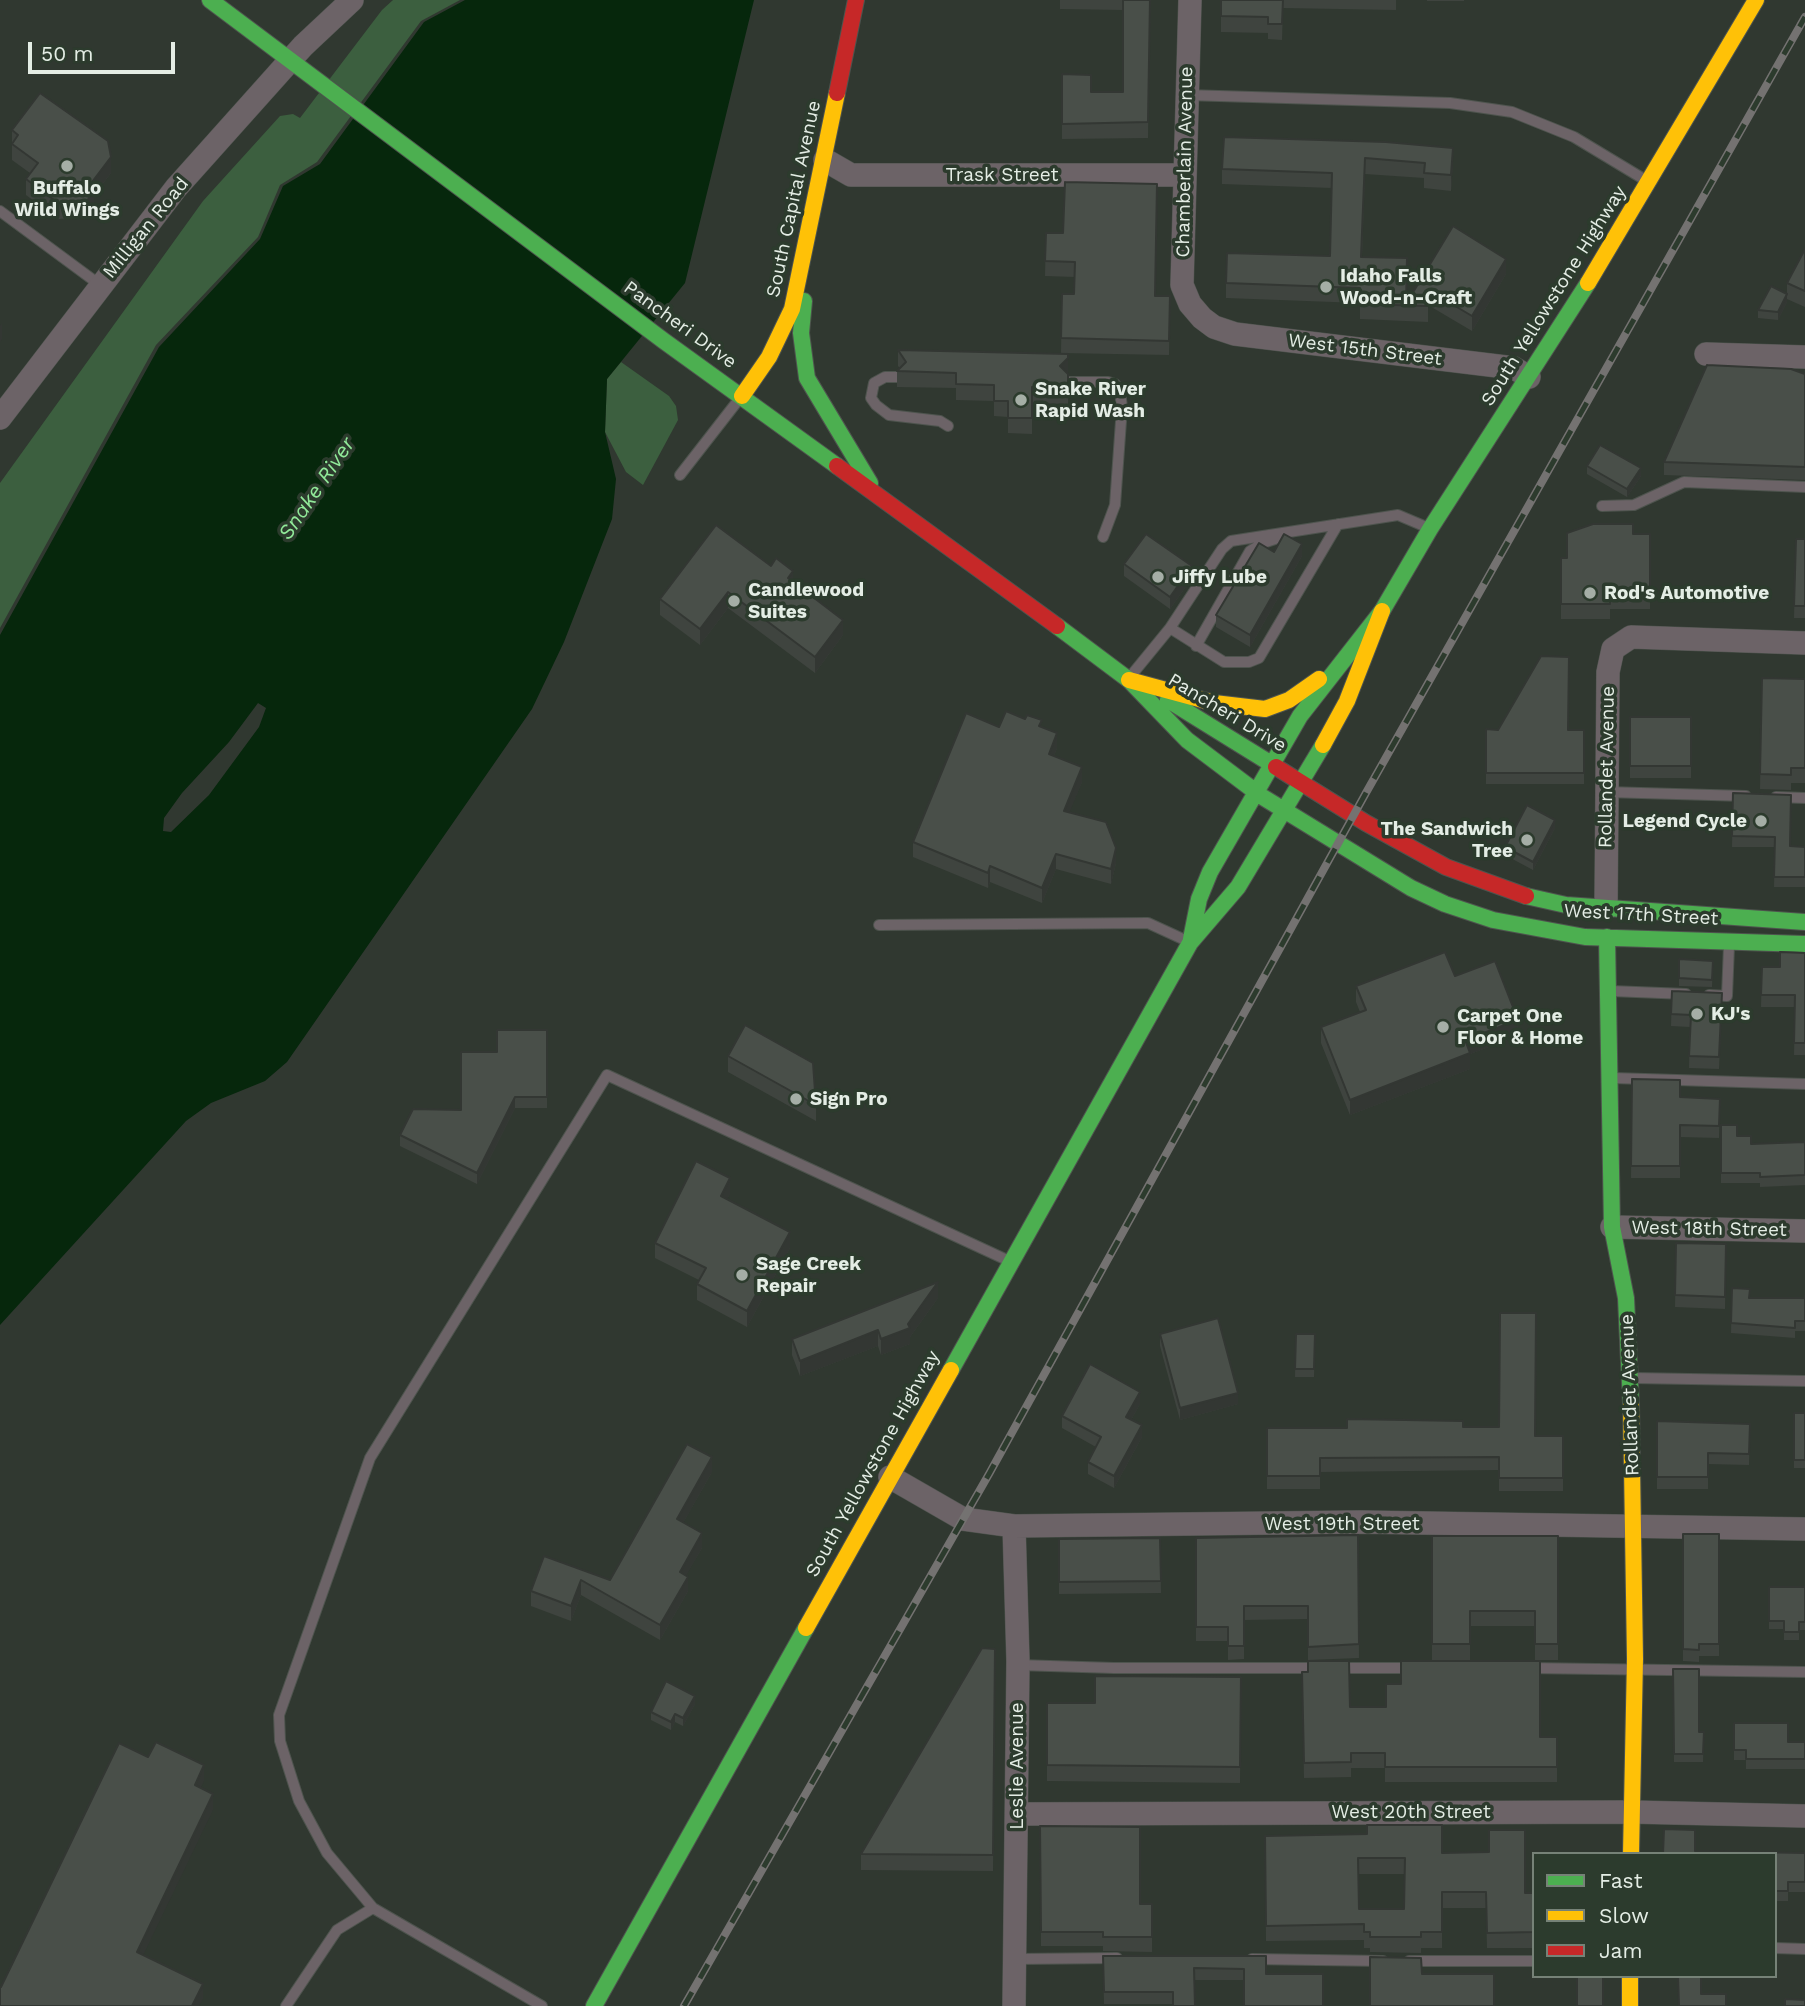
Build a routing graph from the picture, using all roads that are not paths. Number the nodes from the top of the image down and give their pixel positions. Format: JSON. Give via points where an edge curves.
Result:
{"nodes":[{"id":1,"x":210,"y":0,"type":"edge"},
{"id":2,"x":352,"y":0,"type":"edge"},
{"id":3,"x":856,"y":0,"type":"edge"},
{"id":4,"x":1190,"y":0,"type":"edge"},
{"id":5,"x":1756,"y":0,"type":"edge"},
{"id":6,"x":298,"y":53,"type":"junction"},
{"id":7,"x":1186,"y":95,"type":"junction"},
{"id":8,"x":825,"y":160,"type":"junction"},
{"id":9,"x":1183,"y":174,"type":"junction"},
{"id":10,"x":1650,"y":183,"type":"junction"},
{"id":11,"x":817,"y":199,"type":"junction"},
{"id":12,"x":0,"y":211,"type":"edge"},
{"id":13,"x":100,"y":285,"type":"junction"},
{"id":14,"x":1202,"y":318,"type":"joint"},
{"id":15,"x":1706,"y":354,"type":"dead end"},
{"id":16,"x":1805,"y":357,"type":"edge"},
{"id":17,"x":898,"y":377,"type":"edge"},
{"id":18,"x":1529,"y":377,"type":"junction"},
{"id":19,"x":1068,"y":382,"type":"edge"},
{"id":20,"x":742,"y":396,"type":"junction"},
{"id":21,"x":0,"y":418,"type":"edge"},
{"id":22,"x":948,"y":426,"type":"dead end"},
{"id":23,"x":680,"y":475,"type":"dead end"},
{"id":24,"x":1805,"y":487,"type":"edge"},
{"id":25,"x":880,"y":499,"type":"junction"},
{"id":26,"x":1602,"y":506,"type":"dead end"},
{"id":27,"x":1338,"y":524,"type":"junction"},
{"id":28,"x":1306,"y":528,"type":"junction"},
{"id":29,"x":1430,"y":529,"type":"junction"},
{"id":30,"x":1103,"y":537,"type":"dead end"},
{"id":31,"x":1382,"y":611,"type":"junction"},
{"id":32,"x":1170,"y":628,"type":"junction"},
{"id":33,"x":1805,"y":643,"type":"edge"},
{"id":34,"x":1196,"y":646,"type":"junction"},
{"id":35,"x":1129,"y":680,"type":"junction"},
{"id":36,"x":1273,"y":765,"type":"junction"},
{"id":37,"x":1301,"y":782,"type":"junction"},
{"id":38,"x":1256,"y":792,"type":"junction"},
{"id":39,"x":1606,"y":792,"type":"junction"},
{"id":40,"x":1805,"y":798,"type":"edge"},
{"id":41,"x":1284,"y":810,"type":"junction"},
{"id":42,"x":1606,"y":908,"type":"junction"},
{"id":43,"x":1487,"y":917,"type":"junction"},
{"id":44,"x":1770,"y":919,"type":"junction"},
{"id":45,"x":1805,"y":922,"type":"edge"},
{"id":46,"x":879,"y":925,"type":"dead end"},
{"id":47,"x":1607,"y":937,"type":"junction"},
{"id":48,"x":1729,"y":942,"type":"junction"},
{"id":49,"x":1191,"y":943,"type":"junction"},
{"id":50,"x":1805,"y":944,"type":"edge"},
{"id":51,"x":1608,"y":991,"type":"junction"},
{"id":52,"x":1610,"y":1078,"type":"junction"},
{"id":53,"x":1805,"y":1084,"type":"edge"},
{"id":54,"x":1612,"y":1227,"type":"junction"},
{"id":55,"x":1805,"y":1231,"type":"edge"},
{"id":56,"x":1011,"y":1262,"type":"junction"},
{"id":57,"x":1630,"y":1378,"type":"junction"},
{"id":58,"x":1805,"y":1381,"type":"edge"},
{"id":59,"x":890,"y":1477,"type":"junction"},
{"id":60,"x":1634,"y":1525,"type":"junction"},
{"id":61,"x":1014,"y":1526,"type":"junction"},
{"id":62,"x":1805,"y":1529,"type":"edge"},
{"id":63,"x":1018,"y":1665,"type":"junction"},
{"id":64,"x":1431,"y":1668,"type":"edge"},
{"id":65,"x":1515,"y":1668,"type":"edge"},
{"id":66,"x":1634,"y":1668,"type":"junction"},
{"id":67,"x":1805,"y":1672,"type":"edge"},
{"id":68,"x":1632,"y":1812,"type":"junction"},
{"id":69,"x":1017,"y":1814,"type":"junction"},
{"id":70,"x":1805,"y":1816,"type":"edge"},
{"id":71,"x":1631,"y":1852,"type":"edge"},
{"id":72,"x":373,"y":1908,"type":"junction"},
{"id":73,"x":1777,"y":1948,"type":"edge"},
{"id":74,"x":1805,"y":1949,"type":"edge"},
{"id":75,"x":1135,"y":1958,"type":"edge"},
{"id":76,"x":1015,"y":1959,"type":"junction"},
{"id":77,"x":1243,"y":1959,"type":"edge"},
{"id":78,"x":1532,"y":1961,"type":"edge"},
{"id":79,"x":1630,"y":1978,"type":"edge"},
{"id":80,"x":286,"y":2006,"type":"edge"},
{"id":81,"x":542,"y":2006,"type":"edge"},
{"id":82,"x":594,"y":2006,"type":"edge"},
{"id":83,"x":1014,"y":2006,"type":"edge"},
{"id":84,"x":1630,"y":2006,"type":"edge"}],
"edges":[{"from":1,"to":6,"type":"main road","name":"Pancheri Drive"},
{"from":2,"to":6,"type":"street","name":"Milligan Road"},
{"from":3,"to":8,"type":"main road","name":"South Capital Avenue"},
{"from":4,"to":7,"type":"street","name":"Chamberlain Avenue"},
{"from":5,"to":10,"type":"main road","name":"South Yellowstone Highway"},
{"from":6,"to":13,"type":"street","name":"Milligan Road","via":[[177,188]]},
{"from":6,"to":20,"type":"main road","name":"Pancheri Drive","via":[[337,98]]},
{"from":7,"to":9,"type":"street","name":"Chamberlain Avenue"},
{"from":7,"to":10,"type":"lane","via":[[1450,103],[1512,112],[1574,137]]},
{"from":8,"to":9,"type":"street","name":"Trask Street","via":[[851,174]]},
{"from":8,"to":11,"type":"main road","name":"South Capital Avenue"},
{"from":9,"to":14,"type":"street","name":"Chamberlain Avenue","via":[[1182,285]]},
{"from":10,"to":18,"type":"main road","name":"South Yellowstone Highway"},
{"from":11,"to":20,"type":"main road","name":"South Capital Avenue","via":[[786,326]]},
{"from":11,"to":25,"type":"main road","via":[[802,322],[804,361],[818,401]]},
{"from":12,"to":13,"type":"lane"},
{"from":13,"to":21,"type":"street","name":"Milligan Road"},
{"from":14,"to":18,"type":"street","name":"West 15th Street","via":[[1235,334],[1514,368]]},
{"from":15,"to":16,"type":"street"},
{"from":17,"to":22,"type":"lane","via":[[874,383],[871,397],[876,405],[889,415]]},
{"from":18,"to":29,"type":"main road","name":"South Yellowstone Highway"},
{"from":19,"to":30,"type":"lane","via":[[1108,382],[1120,392],[1115,505]]},
{"from":20,"to":23,"type":"lane"},
{"from":20,"to":25,"type":"main road","name":"Pancheri Drive"},
{"from":24,"to":26,"type":"lane","via":[[1684,482],[1634,505]]},
{"from":25,"to":35,"type":"main road","name":"Pancheri Drive"},
{"from":27,"to":28,"type":"lane"},
{"from":27,"to":29,"type":"lane","via":[[1398,515]]},
{"from":27,"to":34,"type":"lane","via":[[1259,658],[1224,662]]},
{"from":28,"to":32,"type":"lane","via":[[1231,541]]},
{"from":28,"to":34,"type":"lane","via":[[1250,551]]},
{"from":29,"to":31,"type":"main road","name":"South Yellowstone Highway"},
{"from":31,"to":35,"type":"main road","via":[[1313,684],[1265,709],[1227,706]]},
{"from":31,"to":36,"type":"main road","name":"South Yellowstone Highway","via":[[1316,692]]},
{"from":31,"to":37,"type":"main road","name":"South Yellowstone Highway","via":[[1347,701]]},
{"from":32,"to":34,"type":"lane"},
{"from":32,"to":35,"type":"lane"},
{"from":33,"to":39,"type":"street","name":"Rollandet Avenue","via":[[1631,637],[1613,649],[1608,672]]},
{"from":35,"to":36,"type":"main road","name":"Pancheri Drive","via":[[1203,719]]},
{"from":35,"to":38,"type":"main road","name":"Pancheri Drive","via":[[1187,740]]},
{"from":36,"to":37,"type":"main road","name":"Pancheri Drive"},
{"from":36,"to":38,"type":"main road","name":"South Yellowstone Highway"},
{"from":37,"to":41,"type":"main road","name":"South Yellowstone Highway"},
{"from":37,"to":42,"type":"main road","name":"West 17th Street","via":[[1446,867],[1520,895]]},
{"from":38,"to":41,"type":"main road","name":"West 17th Street"},
{"from":38,"to":49,"type":"main road","name":"South Yellowstone Highway","via":[[1210,872],[1199,898]]},
{"from":39,"to":40,"type":"lane"},
{"from":39,"to":42,"type":"street","name":"Rollandet Avenue"},
{"from":41,"to":43,"type":"main road","name":"West 17th Street","via":[[1411,888]]},
{"from":41,"to":49,"type":"main road","name":"South Yellowstone Highway","via":[[1238,887]]},
{"from":42,"to":43,"type":"main road","via":[[1578,920],[1519,912]]},
{"from":42,"to":44,"type":"main road","name":"West 17th Street"},
{"from":43,"to":47,"type":"main road","name":"West 17th Street","via":[[1585,937]]},
{"from":44,"to":45,"type":"main road","name":"West 17th Street"},
{"from":44,"to":47,"type":"main road","via":[[1743,926],[1620,924],[1611,928]]},
{"from":46,"to":49,"type":"lane","via":[[1147,923]]},
{"from":47,"to":48,"type":"main road","name":"West 17th Street"},
{"from":47,"to":51,"type":"main road","name":"Rollandet Avenue"},
{"from":48,"to":50,"type":"main road","name":"West 17th Street"},
{"from":48,"to":51,"type":"lane","via":[[1727,996]]},
{"from":49,"to":56,"type":"main road","name":"South Yellowstone Highway"},
{"from":51,"to":52,"type":"main road","name":"Rollandet Avenue"},
{"from":52,"to":53,"type":"lane"},
{"from":52,"to":54,"type":"main road","name":"Rollandet Avenue"},
{"from":54,"to":55,"type":"street","name":"West 18th Street"},
{"from":54,"to":57,"type":"main road","name":"Rollandet Avenue","via":[[1626,1297]]},
{"from":56,"to":59,"type":"main road","name":"South Yellowstone Highway"},
{"from":56,"to":72,"type":"lane","via":[[607,1074],[370,1458],[279,1715],[280,1741],[299,1801],[327,1853]]},
{"from":57,"to":58,"type":"lane"},
{"from":57,"to":60,"type":"main road","name":"Rollandet Avenue"},
{"from":59,"to":61,"type":"street","name":"West 19th Street","via":[[963,1519]]},
{"from":59,"to":82,"type":"main road","name":"South Yellowstone Highway"},
{"from":60,"to":61,"type":"street","name":"West 19th Street"},
{"from":60,"to":62,"type":"street","name":"West 19th Street"},
{"from":60,"to":66,"type":"main road","name":"Rollandet Avenue"},
{"from":61,"to":63,"type":"street","name":"Leslie Avenue"},
{"from":63,"to":64,"type":"lane"},
{"from":63,"to":69,"type":"street","name":"Leslie Avenue"},
{"from":65,"to":66,"type":"lane"},
{"from":66,"to":67,"type":"lane"},
{"from":66,"to":68,"type":"main road","name":"Rollandet Avenue"},
{"from":68,"to":69,"type":"street","name":"West 20th Street"},
{"from":68,"to":70,"type":"street","name":"West 20th Street"},
{"from":68,"to":71,"type":"main road","name":"Rollandet Avenue"},
{"from":69,"to":76,"type":"street","name":"Leslie Avenue"},
{"from":72,"to":80,"type":"lane","via":[[337,1930]]},
{"from":72,"to":81,"type":"lane"},
{"from":73,"to":74,"type":"lane"},
{"from":75,"to":76,"type":"lane"},
{"from":76,"to":83,"type":"street","name":"Leslie Avenue"},
{"from":77,"to":78,"type":"lane"},
{"from":79,"to":84,"type":"main road"}]}
